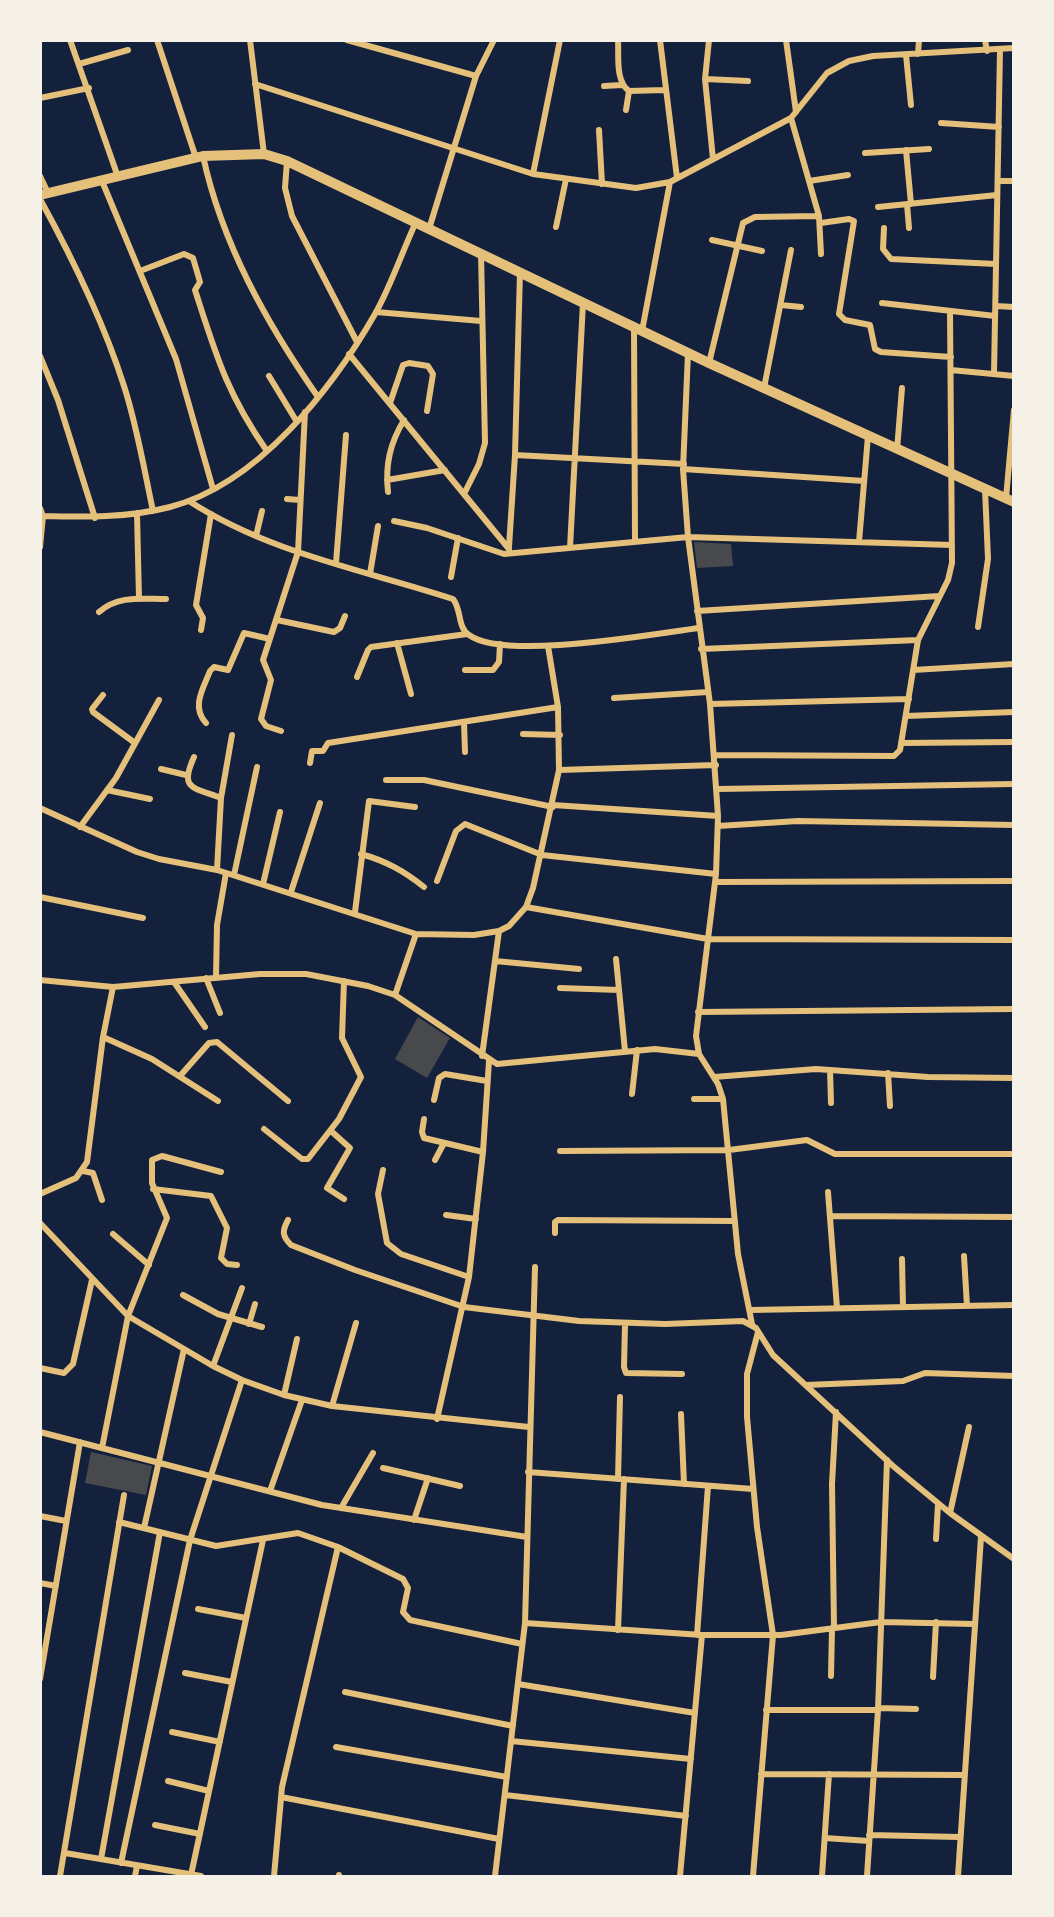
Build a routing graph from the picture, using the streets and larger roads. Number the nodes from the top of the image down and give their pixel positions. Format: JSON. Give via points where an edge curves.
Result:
{"nodes":[{"id":1,"x":70,"y":40,"type":"edge"},
{"id":2,"x":157,"y":40,"type":"edge"},
{"id":3,"x":250,"y":40,"type":"edge"},
{"id":4,"x":347,"y":40,"type":"edge"},
{"id":5,"x":560,"y":40,"type":"edge"},
{"id":6,"x":618,"y":40,"type":"edge"},
{"id":7,"x":660,"y":40,"type":"edge"},
{"id":8,"x":709,"y":40,"type":"edge"},
{"id":9,"x":786,"y":40,"type":"edge"},
{"id":10,"x":919,"y":40,"type":"edge"},
{"id":11,"x":986,"y":40,"type":"edge"},
{"id":12,"x":493,"y":41,"type":"edge"},
{"id":13,"x":1014,"y":48,"type":"edge"},
{"id":14,"x":128,"y":50,"type":"dead end"},
{"id":15,"x":1000,"y":50,"type":"junction"},
{"id":16,"x":987,"y":51,"type":"junction"},
{"id":17,"x":918,"y":54,"type":"junction"},
{"id":18,"x":906,"y":55,"type":"junction"},
{"id":19,"x":80,"y":64,"type":"junction"},
{"id":20,"x":476,"y":76,"type":"junction"},
{"id":21,"x":705,"y":79,"type":"junction"},
{"id":22,"x":748,"y":81,"type":"dead end"},
{"id":23,"x":255,"y":84,"type":"junction"},
{"id":24,"x":622,"y":85,"type":"junction"},
{"id":25,"x":604,"y":86,"type":"dead end"},
{"id":26,"x":89,"y":88,"type":"junction"},
{"id":27,"x":665,"y":90,"type":"junction"},
{"id":28,"x":629,"y":91,"type":"junction"},
{"id":29,"x":40,"y":98,"type":"edge"},
{"id":30,"x":911,"y":105,"type":"dead end"},
{"id":31,"x":626,"y":110,"type":"dead end"},
{"id":32,"x":796,"y":112,"type":"junction"},
{"id":33,"x":791,"y":118,"type":"junction"},
{"id":34,"x":941,"y":123,"type":"dead end"},
{"id":35,"x":999,"y":127,"type":"junction"},
{"id":36,"x":599,"y":130,"type":"dead end"},
{"id":37,"x":454,"y":149,"type":"junction"},
{"id":38,"x":929,"y":149,"type":"dead end"},
{"id":39,"x":906,"y":150,"type":"junction"},
{"id":40,"x":865,"y":153,"type":"dead end"},
{"id":41,"x":264,"y":154,"type":"junction"},
{"id":42,"x":199,"y":157,"type":"junction"},
{"id":43,"x":713,"y":159,"type":"junction"},
{"id":44,"x":287,"y":161,"type":"junction"},
{"id":45,"x":533,"y":174,"type":"junction"},
{"id":46,"x":848,"y":175,"type":"dead end"},
{"id":47,"x":40,"y":176,"type":"edge"},
{"id":48,"x":118,"y":177,"type":"junction"},
{"id":49,"x":566,"y":178,"type":"junction"},
{"id":50,"x":677,"y":178,"type":"junction"},
{"id":51,"x":102,"y":181,"type":"junction"},
{"id":52,"x":809,"y":181,"type":"junction"},
{"id":53,"x":998,"y":181,"type":"junction"},
{"id":54,"x":1014,"y":181,"type":"edge"},
{"id":55,"x":670,"y":182,"type":"junction"},
{"id":56,"x":603,"y":184,"type":"junction"},
{"id":57,"x":998,"y":195,"type":"junction"},
{"id":58,"x":43,"y":196,"type":"edge"},
{"id":59,"x":909,"y":204,"type":"junction"},
{"id":60,"x":878,"y":207,"type":"dead end"},
{"id":61,"x":819,"y":216,"type":"junction"},
{"id":62,"x":416,"y":222,"type":"junction"},
{"id":63,"x":821,"y":224,"type":"junction"},
{"id":64,"x":556,"y":227,"type":"dead end"},
{"id":65,"x":884,"y":228,"type":"dead end"},
{"id":66,"x":909,"y":228,"type":"dead end"},
{"id":67,"x":429,"y":229,"type":"junction"},
{"id":68,"x":712,"y":240,"type":"dead end"},
{"id":69,"x":738,"y":246,"type":"junction"},
{"id":70,"x":791,"y":249,"type":"dead end"},
{"id":71,"x":762,"y":251,"type":"dead end"},
{"id":72,"x":480,"y":253,"type":"junction"},
{"id":73,"x":821,"y":254,"type":"dead end"},
{"id":74,"x":996,"y":264,"type":"junction"},
{"id":75,"x":140,"y":271,"type":"junction"},
{"id":76,"x":520,"y":272,"type":"junction"},
{"id":77,"x":583,"y":302,"type":"junction"},
{"id":78,"x":882,"y":303,"type":"dead end"},
{"id":79,"x":781,"y":304,"type":"junction"},
{"id":80,"x":996,"y":306,"type":"junction"},
{"id":81,"x":801,"y":307,"type":"dead end"},
{"id":82,"x":1014,"y":307,"type":"edge"},
{"id":83,"x":950,"y":311,"type":"junction"},
{"id":84,"x":376,"y":312,"type":"junction"},
{"id":85,"x":995,"y":316,"type":"junction"},
{"id":86,"x":481,"y":321,"type":"junction"},
{"id":87,"x":638,"y":329,"type":"junction"},
{"id":88,"x":357,"y":342,"type":"junction"},
{"id":89,"x":688,"y":353,"type":"junction"},
{"id":90,"x":349,"y":354,"type":"junction"},
{"id":91,"x":40,"y":356,"type":"edge"},
{"id":92,"x":951,"y":357,"type":"junction"},
{"id":93,"x":709,"y":363,"type":"junction"},
{"id":94,"x":951,"y":370,"type":"junction"},
{"id":95,"x":994,"y":374,"type":"junction"},
{"id":96,"x":269,"y":376,"type":"dead end"},
{"id":97,"x":1014,"y":376,"type":"edge"},
{"id":98,"x":764,"y":388,"type":"junction"},
{"id":99,"x":902,"y":388,"type":"dead end"},
{"id":100,"x":318,"y":397,"type":"junction"},
{"id":101,"x":390,"y":403,"type":"junction"},
{"id":102,"x":1014,"y":410,"type":"edge"},
{"id":103,"x":427,"y":411,"type":"dead end"},
{"id":104,"x":305,"y":412,"type":"junction"},
{"id":105,"x":404,"y":420,"type":"junction"},
{"id":106,"x":297,"y":422,"type":"junction"},
{"id":107,"x":346,"y":435,"type":"dead end"},
{"id":108,"x":868,"y":436,"type":"junction"},
{"id":109,"x":897,"y":450,"type":"junction"},
{"id":110,"x":267,"y":451,"type":"junction"},
{"id":111,"x":515,"y":455,"type":"junction"},
{"id":112,"x":575,"y":458,"type":"junction"},
{"id":113,"x":634,"y":461,"type":"junction"},
{"id":114,"x":684,"y":466,"type":"junction"},
{"id":115,"x":445,"y":470,"type":"junction"},
{"id":116,"x":952,"y":474,"type":"junction"},
{"id":117,"x":387,"y":480,"type":"junction"},
{"id":118,"x":864,"y":481,"type":"junction"},
{"id":119,"x":213,"y":489,"type":"junction"},
{"id":120,"x":985,"y":489,"type":"junction"},
{"id":121,"x":388,"y":492,"type":"dead end"},
{"id":122,"x":464,"y":494,"type":"junction"},
{"id":123,"x":287,"y":499,"type":"dead end"},
{"id":124,"x":300,"y":500,"type":"junction"},
{"id":125,"x":1010,"y":500,"type":"edge"},
{"id":126,"x":189,"y":501,"type":"junction"},
{"id":127,"x":40,"y":508,"type":"edge"},
{"id":128,"x":153,"y":511,"type":"junction"},
{"id":129,"x":262,"y":512,"type":"dead end"},
{"id":130,"x":137,"y":513,"type":"junction"},
{"id":131,"x":211,"y":514,"type":"junction"},
{"id":132,"x":43,"y":516,"type":"junction"},
{"id":133,"x":95,"y":518,"type":"junction"},
{"id":134,"x":394,"y":521,"type":"dead end"},
{"id":135,"x":378,"y":526,"type":"dead end"},
{"id":136,"x":256,"y":537,"type":"junction"},
{"id":137,"x":688,"y":537,"type":"junction"},
{"id":138,"x":458,"y":538,"type":"junction"},
{"id":139,"x":634,"y":542,"type":"junction"},
{"id":140,"x":859,"y":542,"type":"junction"},
{"id":141,"x":952,"y":545,"type":"junction"},
{"id":142,"x":40,"y":548,"type":"edge"},
{"id":143,"x":508,"y":548,"type":"junction"},
{"id":144,"x":570,"y":548,"type":"junction"},
{"id":145,"x":298,"y":552,"type":"junction"},
{"id":146,"x":513,"y":554,"type":"junction"},
{"id":147,"x":336,"y":563,"type":"junction"},
{"id":148,"x":370,"y":574,"type":"junction"},
{"id":149,"x":452,"y":576,"type":"dead end"},
{"id":150,"x":939,"y":596,"type":"junction"},
{"id":151,"x":139,"y":599,"type":"junction"},
{"id":152,"x":166,"y":599,"type":"dead end"},
{"id":153,"x":696,"y":611,"type":"junction"},
{"id":154,"x":99,"y":612,"type":"dead end"},
{"id":155,"x":345,"y":616,"type":"dead end"},
{"id":156,"x":277,"y":620,"type":"junction"},
{"id":157,"x":978,"y":627,"type":"dead end"},
{"id":158,"x":699,"y":628,"type":"junction"},
{"id":159,"x":201,"y":630,"type":"dead end"},
{"id":160,"x":467,"y":634,"type":"junction"},
{"id":161,"x":270,"y":639,"type":"junction"},
{"id":162,"x":918,"y":640,"type":"junction"},
{"id":163,"x":397,"y":643,"type":"junction"},
{"id":164,"x":500,"y":644,"type":"junction"},
{"id":165,"x":548,"y":646,"type":"junction"},
{"id":166,"x":701,"y":649,"type":"junction"},
{"id":167,"x":1014,"y":664,"type":"edge"},
{"id":168,"x":465,"y":670,"type":"dead end"},
{"id":169,"x":914,"y":670,"type":"junction"},
{"id":170,"x":357,"y":676,"type":"dead end"},
{"id":171,"x":708,"y":692,"type":"junction"},
{"id":172,"x":411,"y":694,"type":"dead end"},
{"id":173,"x":103,"y":695,"type":"dead end"},
{"id":174,"x":614,"y":698,"type":"dead end"},
{"id":175,"x":909,"y":699,"type":"junction"},
{"id":176,"x":159,"y":700,"type":"dead end"},
{"id":177,"x":710,"y":704,"type":"junction"},
{"id":178,"x":558,"y":707,"type":"junction"},
{"id":179,"x":1014,"y":712,"type":"edge"},
{"id":180,"x":906,"y":716,"type":"junction"},
{"id":181,"x":464,"y":722,"type":"junction"},
{"id":182,"x":207,"y":723,"type":"dead end"},
{"id":183,"x":281,"y":731,"type":"dead end"},
{"id":184,"x":523,"y":734,"type":"dead end"},
{"id":185,"x":232,"y":735,"type":"dead end"},
{"id":186,"x":560,"y":735,"type":"junction"},
{"id":187,"x":1014,"y":742,"type":"edge"},
{"id":188,"x":135,"y":743,"type":"junction"},
{"id":189,"x":901,"y":743,"type":"junction"},
{"id":190,"x":465,"y":752,"type":"dead end"},
{"id":191,"x":715,"y":755,"type":"junction"},
{"id":192,"x":194,"y":757,"type":"dead end"},
{"id":193,"x":310,"y":763,"type":"dead end"},
{"id":194,"x":716,"y":765,"type":"junction"},
{"id":195,"x":257,"y":767,"type":"dead end"},
{"id":196,"x":161,"y":769,"type":"dead end"},
{"id":197,"x":559,"y":770,"type":"junction"},
{"id":198,"x":186,"y":775,"type":"junction"},
{"id":199,"x":386,"y":780,"type":"dead end"},
{"id":200,"x":1014,"y":784,"type":"edge"},
{"id":201,"x":718,"y":789,"type":"junction"},
{"id":202,"x":106,"y":790,"type":"junction"},
{"id":203,"x":221,"y":798,"type":"junction"},
{"id":204,"x":150,"y":799,"type":"dead end"},
{"id":205,"x":320,"y":803,"type":"dead end"},
{"id":206,"x":553,"y":806,"type":"junction"},
{"id":207,"x":415,"y":807,"type":"dead end"},
{"id":208,"x":40,"y":808,"type":"edge"},
{"id":209,"x":280,"y":812,"type":"dead end"},
{"id":210,"x":718,"y":816,"type":"junction"},
{"id":211,"x":1014,"y":825,"type":"edge"},
{"id":212,"x":718,"y":826,"type":"junction"},
{"id":213,"x":80,"y":827,"type":"junction"},
{"id":214,"x":361,"y":854,"type":"junction"},
{"id":215,"x":542,"y":855,"type":"junction"},
{"id":216,"x":217,"y":870,"type":"junction"},
{"id":217,"x":226,"y":873,"type":"junction"},
{"id":218,"x":716,"y":874,"type":"junction"},
{"id":219,"x":234,"y":875,"type":"junction"},
{"id":220,"x":437,"y":881,"type":"dead end"},
{"id":221,"x":1014,"y":881,"type":"edge"},
{"id":222,"x":715,"y":882,"type":"junction"},
{"id":223,"x":263,"y":884,"type":"junction"},
{"id":224,"x":424,"y":887,"type":"dead end"},
{"id":225,"x":291,"y":892,"type":"junction"},
{"id":226,"x":40,"y":897,"type":"edge"},
{"id":227,"x":526,"y":907,"type":"junction"},
{"id":228,"x":355,"y":912,"type":"junction"},
{"id":229,"x":142,"y":918,"type":"dead end"},
{"id":230,"x":499,"y":931,"type":"junction"},
{"id":231,"x":416,"y":934,"type":"junction"},
{"id":232,"x":708,"y":939,"type":"junction"},
{"id":233,"x":1014,"y":940,"type":"edge"},
{"id":234,"x":616,"y":959,"type":"dead end"},
{"id":235,"x":495,"y":961,"type":"junction"},
{"id":236,"x":579,"y":969,"type":"dead end"},
{"id":237,"x":216,"y":977,"type":"junction"},
{"id":238,"x":206,"y":978,"type":"junction"},
{"id":239,"x":40,"y":980,"type":"edge"},
{"id":240,"x":344,"y":981,"type":"junction"},
{"id":241,"x":174,"y":982,"type":"junction"},
{"id":242,"x":113,"y":987,"type":"junction"},
{"id":243,"x":560,"y":988,"type":"dead end"},
{"id":244,"x":619,"y":990,"type":"junction"},
{"id":245,"x":395,"y":995,"type":"junction"},
{"id":246,"x":1014,"y":1009,"type":"edge"},
{"id":247,"x":698,"y":1012,"type":"junction"},
{"id":248,"x":220,"y":1013,"type":"dead end"},
{"id":249,"x":205,"y":1027,"type":"dead end"},
{"id":250,"x":103,"y":1037,"type":"junction"},
{"id":251,"x":637,"y":1050,"type":"junction"},
{"id":252,"x":625,"y":1051,"type":"junction"},
{"id":253,"x":699,"y":1054,"type":"junction"},
{"id":254,"x":482,"y":1056,"type":"junction"},
{"id":255,"x":489,"y":1061,"type":"junction"},
{"id":256,"x":830,"y":1070,"type":"junction"},
{"id":257,"x":888,"y":1073,"type":"junction"},
{"id":258,"x":180,"y":1076,"type":"junction"},
{"id":259,"x":714,"y":1077,"type":"junction"},
{"id":260,"x":1014,"y":1078,"type":"edge"},
{"id":261,"x":487,"y":1081,"type":"junction"},
{"id":262,"x":633,"y":1094,"type":"dead end"},
{"id":263,"x":694,"y":1099,"type":"dead end"},
{"id":264,"x":723,"y":1099,"type":"junction"},
{"id":265,"x":434,"y":1100,"type":"dead end"},
{"id":266,"x":218,"y":1101,"type":"dead end"},
{"id":267,"x":288,"y":1101,"type":"dead end"},
{"id":268,"x":831,"y":1103,"type":"dead end"},
{"id":269,"x":890,"y":1106,"type":"dead end"},
{"id":270,"x":424,"y":1119,"type":"dead end"},
{"id":271,"x":264,"y":1129,"type":"dead end"},
{"id":272,"x":331,"y":1131,"type":"junction"},
{"id":273,"x":444,"y":1143,"type":"junction"},
{"id":274,"x":729,"y":1150,"type":"junction"},
{"id":275,"x":560,"y":1151,"type":"dead end"},
{"id":276,"x":483,"y":1152,"type":"junction"},
{"id":277,"x":1014,"y":1154,"type":"edge"},
{"id":278,"x":435,"y":1160,"type":"dead end"},
{"id":279,"x":383,"y":1170,"type":"dead end"},
{"id":280,"x":83,"y":1171,"type":"junction"},
{"id":281,"x":221,"y":1172,"type":"dead end"},
{"id":282,"x":153,"y":1189,"type":"junction"},
{"id":283,"x":828,"y":1192,"type":"dead end"},
{"id":284,"x":40,"y":1194,"type":"edge"},
{"id":285,"x":344,"y":1199,"type":"dead end"},
{"id":286,"x":102,"y":1200,"type":"dead end"},
{"id":287,"x":446,"y":1215,"type":"dead end"},
{"id":288,"x":830,"y":1216,"type":"junction"},
{"id":289,"x":1014,"y":1217,"type":"edge"},
{"id":290,"x":476,"y":1219,"type":"junction"},
{"id":291,"x":288,"y":1220,"type":"dead end"},
{"id":292,"x":735,"y":1221,"type":"junction"},
{"id":293,"x":41,"y":1225,"type":"edge"},
{"id":294,"x":555,"y":1233,"type":"dead end"},
{"id":295,"x":113,"y":1234,"type":"dead end"},
{"id":296,"x":964,"y":1256,"type":"dead end"},
{"id":297,"x":902,"y":1259,"type":"dead end"},
{"id":298,"x":149,"y":1265,"type":"junction"},
{"id":299,"x":237,"y":1265,"type":"dead end"},
{"id":300,"x":535,"y":1267,"type":"dead end"},
{"id":301,"x":469,"y":1276,"type":"junction"},
{"id":302,"x":92,"y":1280,"type":"junction"},
{"id":303,"x":242,"y":1288,"type":"dead end"},
{"id":304,"x":183,"y":1295,"type":"dead end"},
{"id":305,"x":255,"y":1304,"type":"dead end"},
{"id":306,"x":1014,"y":1305,"type":"edge"},
{"id":307,"x":967,"y":1306,"type":"junction"},
{"id":308,"x":464,"y":1307,"type":"junction"},
{"id":309,"x":903,"y":1307,"type":"junction"},
{"id":310,"x":837,"y":1308,"type":"junction"},
{"id":311,"x":751,"y":1310,"type":"junction"},
{"id":312,"x":128,"y":1316,"type":"junction"},
{"id":313,"x":533,"y":1317,"type":"junction"},
{"id":314,"x":231,"y":1319,"type":"junction"},
{"id":315,"x":356,"y":1323,"type":"dead end"},
{"id":316,"x":249,"y":1324,"type":"junction"},
{"id":317,"x":625,"y":1324,"type":"junction"},
{"id":318,"x":752,"y":1324,"type":"junction"},
{"id":319,"x":262,"y":1328,"type":"dead end"},
{"id":320,"x":758,"y":1332,"type":"junction"},
{"id":321,"x":297,"y":1339,"type":"dead end"},
{"id":322,"x":184,"y":1349,"type":"junction"},
{"id":323,"x":213,"y":1366,"type":"junction"},
{"id":324,"x":40,"y":1368,"type":"edge"},
{"id":325,"x":682,"y":1374,"type":"dead end"},
{"id":326,"x":1014,"y":1376,"type":"edge"},
{"id":327,"x":242,"y":1380,"type":"junction"},
{"id":328,"x":806,"y":1385,"type":"junction"},
{"id":329,"x":284,"y":1395,"type":"junction"},
{"id":330,"x":620,"y":1397,"type":"dead end"},
{"id":331,"x":302,"y":1400,"type":"junction"},
{"id":332,"x":332,"y":1406,"type":"junction"},
{"id":333,"x":836,"y":1412,"type":"junction"},
{"id":334,"x":681,"y":1414,"type":"dead end"},
{"id":335,"x":437,"y":1419,"type":"junction"},
{"id":336,"x":529,"y":1426,"type":"junction"},
{"id":337,"x":969,"y":1427,"type":"dead end"},
{"id":338,"x":40,"y":1431,"type":"edge"},
{"id":339,"x":80,"y":1442,"type":"junction"},
{"id":340,"x":102,"y":1448,"type":"junction"},
{"id":341,"x":373,"y":1453,"type":"dead end"},
{"id":342,"x":887,"y":1460,"type":"junction"},
{"id":343,"x":159,"y":1463,"type":"junction"},
{"id":344,"x":383,"y":1468,"type":"dead end"},
{"id":345,"x":528,"y":1472,"type":"junction"},
{"id":346,"x":209,"y":1476,"type":"junction"},
{"id":347,"x":428,"y":1478,"type":"junction"},
{"id":348,"x":621,"y":1479,"type":"junction"},
{"id":349,"x":684,"y":1484,"type":"junction"},
{"id":350,"x":460,"y":1486,"type":"dead end"},
{"id":351,"x":708,"y":1486,"type":"junction"},
{"id":352,"x":753,"y":1489,"type":"junction"},
{"id":353,"x":270,"y":1491,"type":"junction"},
{"id":354,"x":124,"y":1495,"type":"dead end"},
{"id":355,"x":938,"y":1504,"type":"junction"},
{"id":356,"x":340,"y":1508,"type":"junction"},
{"id":357,"x":950,"y":1513,"type":"junction"},
{"id":358,"x":40,"y":1516,"type":"edge"},
{"id":359,"x":414,"y":1520,"type":"junction"},
{"id":360,"x":66,"y":1521,"type":"junction"},
{"id":361,"x":119,"y":1522,"type":"junction"},
{"id":362,"x":144,"y":1528,"type":"junction"},
{"id":363,"x":160,"y":1532,"type":"junction"},
{"id":364,"x":527,"y":1537,"type":"junction"},
{"id":365,"x":981,"y":1537,"type":"junction"},
{"id":366,"x":936,"y":1539,"type":"dead end"},
{"id":367,"x":190,"y":1540,"type":"junction"},
{"id":368,"x":263,"y":1540,"type":"junction"},
{"id":369,"x":338,"y":1547,"type":"junction"},
{"id":370,"x":1014,"y":1559,"type":"edge"},
{"id":371,"x":40,"y":1583,"type":"edge"},
{"id":372,"x":56,"y":1586,"type":"junction"},
{"id":373,"x":198,"y":1609,"type":"dead end"},
{"id":374,"x":246,"y":1618,"type":"junction"},
{"id":375,"x":881,"y":1622,"type":"junction"},
{"id":376,"x":936,"y":1622,"type":"junction"},
{"id":377,"x":525,"y":1623,"type":"junction"},
{"id":378,"x":974,"y":1624,"type":"junction"},
{"id":379,"x":833,"y":1628,"type":"junction"},
{"id":380,"x":618,"y":1630,"type":"junction"},
{"id":381,"x":699,"y":1635,"type":"junction"},
{"id":382,"x":773,"y":1635,"type":"junction"},
{"id":383,"x":44,"y":1641,"type":"edge"},
{"id":384,"x":522,"y":1644,"type":"junction"},
{"id":385,"x":185,"y":1673,"type":"dead end"},
{"id":386,"x":831,"y":1676,"type":"dead end"},
{"id":387,"x":933,"y":1677,"type":"dead end"},
{"id":388,"x":40,"y":1679,"type":"edge"},
{"id":389,"x":232,"y":1682,"type":"junction"},
{"id":390,"x":518,"y":1684,"type":"junction"},
{"id":391,"x":345,"y":1692,"type":"dead end"},
{"id":392,"x":878,"y":1709,"type":"junction"},
{"id":393,"x":916,"y":1709,"type":"dead end"},
{"id":394,"x":766,"y":1710,"type":"junction"},
{"id":395,"x":695,"y":1713,"type":"junction"},
{"id":396,"x":513,"y":1726,"type":"junction"},
{"id":397,"x":172,"y":1732,"type":"dead end"},
{"id":398,"x":511,"y":1741,"type":"junction"},
{"id":399,"x":220,"y":1742,"type":"junction"},
{"id":400,"x":336,"y":1747,"type":"dead end"},
{"id":401,"x":691,"y":1758,"type":"junction"},
{"id":402,"x":761,"y":1774,"type":"junction"},
{"id":403,"x":828,"y":1774,"type":"junction"},
{"id":404,"x":873,"y":1774,"type":"junction"},
{"id":405,"x":964,"y":1775,"type":"junction"},
{"id":406,"x":507,"y":1777,"type":"junction"},
{"id":407,"x":168,"y":1781,"type":"dead end"},
{"id":408,"x":209,"y":1791,"type":"junction"},
{"id":409,"x":504,"y":1795,"type":"junction"},
{"id":410,"x":281,"y":1797,"type":"junction"},
{"id":411,"x":686,"y":1816,"type":"junction"},
{"id":412,"x":154,"y":1825,"type":"dead end"},
{"id":413,"x":200,"y":1834,"type":"junction"},
{"id":414,"x":959,"y":1837,"type":"junction"},
{"id":415,"x":825,"y":1838,"type":"junction"},
{"id":416,"x":869,"y":1838,"type":"junction"},
{"id":417,"x":499,"y":1839,"type":"junction"},
{"id":418,"x":65,"y":1853,"type":"junction"},
{"id":419,"x":101,"y":1859,"type":"junction"},
{"id":420,"x":121,"y":1863,"type":"junction"},
{"id":421,"x":137,"y":1866,"type":"junction"},
{"id":422,"x":191,"y":1875,"type":"edge"},
{"id":423,"x":60,"y":1876,"type":"edge"},
{"id":424,"x":135,"y":1876,"type":"edge"},
{"id":425,"x":200,"y":1876,"type":"edge"},
{"id":426,"x":274,"y":1876,"type":"edge"},
{"id":427,"x":495,"y":1876,"type":"edge"},
{"id":428,"x":680,"y":1876,"type":"edge"},
{"id":429,"x":753,"y":1876,"type":"edge"},
{"id":430,"x":822,"y":1876,"type":"edge"},
{"id":431,"x":867,"y":1876,"type":"edge"},
{"id":432,"x":958,"y":1876,"type":"edge"}],
"edges":[{"from":1,"to":19,"type":"street"},
{"from":2,"to":42,"type":"street"},
{"from":3,"to":23,"type":"street"},
{"from":4,"to":20,"type":"street"},
{"from":5,"to":45,"type":"street"},
{"from":6,"to":24,"type":"street"},
{"from":7,"to":27,"type":"street"},
{"from":8,"to":21,"type":"street"},
{"from":9,"to":32,"type":"street"},
{"from":10,"to":17,"type":"street"},
{"from":11,"to":16,"type":"street"},
{"from":12,"to":20,"type":"street"},
{"from":13,"to":15,"type":"street"},
{"from":14,"to":19,"type":"street"},
{"from":15,"to":16,"type":"street"},
{"from":15,"to":35,"type":"street"},
{"from":16,"to":17,"type":"street"},
{"from":17,"to":18,"type":"street"},
{"from":18,"to":30,"type":"street"},
{"from":18,"to":32,"type":"street","via":[[849,61],[827,73]]},
{"from":19,"to":26,"type":"street"},
{"from":20,"to":37,"type":"street"},
{"from":21,"to":22,"type":"street"},
{"from":21,"to":43,"type":"street"},
{"from":23,"to":37,"type":"street"},
{"from":23,"to":41,"type":"street"},
{"from":24,"to":25,"type":"street"},
{"from":24,"to":28,"type":"street"},
{"from":26,"to":29,"type":"street"},
{"from":26,"to":48,"type":"street"},
{"from":27,"to":28,"type":"street"},
{"from":27,"to":50,"type":"street"},
{"from":28,"to":31,"type":"street"},
{"from":32,"to":33,"type":"street"},
{"from":33,"to":43,"type":"street"},
{"from":33,"to":52,"type":"street"},
{"from":34,"to":35,"type":"street"},
{"from":35,"to":53,"type":"street"},
{"from":36,"to":56,"type":"street"},
{"from":37,"to":45,"type":"street"},
{"from":37,"to":67,"type":"street"},
{"from":38,"to":39,"type":"street"},
{"from":39,"to":40,"type":"street"},
{"from":39,"to":59,"type":"street"},
{"from":41,"to":42,"type":"street"},
{"from":41,"to":44,"type":"street"},
{"from":42,"to":48,"type":"street"},
{"from":42,"to":100,"type":"street","via":[[231,246],[282,343]]},
{"from":43,"to":50,"type":"street"},
{"from":44,"to":62,"type":"street"},
{"from":44,"to":88,"type":"street","via":[[285,188],[292,216]]},
{"from":45,"to":49,"type":"street"},
{"from":46,"to":52,"type":"street"},
{"from":47,"to":58,"type":"street"},
{"from":48,"to":51,"type":"street"},
{"from":49,"to":56,"type":"street"},
{"from":49,"to":64,"type":"street"},
{"from":50,"to":55,"type":"street"},
{"from":51,"to":58,"type":"street"},
{"from":51,"to":75,"type":"street"},
{"from":52,"to":61,"type":"street"},
{"from":53,"to":54,"type":"street"},
{"from":53,"to":57,"type":"street"},
{"from":55,"to":56,"type":"street","via":[[636,188]]},
{"from":55,"to":87,"type":"street"},
{"from":57,"to":59,"type":"street"},
{"from":57,"to":74,"type":"street"},
{"from":58,"to":128,"type":"street","via":[[119,370]]},
{"from":59,"to":60,"type":"street"},
{"from":59,"to":66,"type":"street"},
{"from":61,"to":63,"type":"street"},
{"from":61,"to":69,"type":"street","via":[[748,219],[743,223]]},
{"from":62,"to":67,"type":"street"},
{"from":62,"to":84,"type":"street"},
{"from":63,"to":73,"type":"street"},
{"from":63,"to":92,"type":"street","via":[[854,221],[839,314],[845,320],[870,325],[875,349],[881,352]]},
{"from":65,"to":74,"type":"street","via":[[883,249],[891,259]]},
{"from":67,"to":72,"type":"street"},
{"from":68,"to":69,"type":"street"},
{"from":69,"to":71,"type":"street"},
{"from":69,"to":93,"type":"street"},
{"from":70,"to":79,"type":"street"},
{"from":72,"to":76,"type":"street"},
{"from":72,"to":86,"type":"street"},
{"from":74,"to":80,"type":"street"},
{"from":75,"to":110,"type":"street","via":[[184,254],[193,258],[200,282],[195,290],[215,358],[229,391]]},
{"from":75,"to":119,"type":"street","via":[[176,359]]},
{"from":76,"to":77,"type":"street"},
{"from":76,"to":111,"type":"street"},
{"from":77,"to":87,"type":"street"},
{"from":77,"to":112,"type":"street"},
{"from":78,"to":83,"type":"street"},
{"from":79,"to":81,"type":"street"},
{"from":79,"to":98,"type":"street"},
{"from":80,"to":82,"type":"street"},
{"from":80,"to":85,"type":"street"},
{"from":83,"to":85,"type":"street"},
{"from":83,"to":92,"type":"street"},
{"from":84,"to":86,"type":"street"},
{"from":84,"to":88,"type":"street"},
{"from":85,"to":95,"type":"street"},
{"from":86,"to":122,"type":"street","via":[[485,443]]},
{"from":87,"to":89,"type":"street"},
{"from":87,"to":113,"type":"street"},
{"from":88,"to":90,"type":"street"},
{"from":89,"to":93,"type":"street"},
{"from":89,"to":114,"type":"street"},
{"from":90,"to":100,"type":"street"},
{"from":90,"to":101,"type":"street"},
{"from":91,"to":133,"type":"street"},
{"from":92,"to":94,"type":"street"},
{"from":93,"to":98,"type":"street"},
{"from":94,"to":95,"type":"street"},
{"from":94,"to":116,"type":"street"},
{"from":95,"to":97,"type":"street"},
{"from":96,"to":106,"type":"street"},
{"from":98,"to":108,"type":"street"},
{"from":99,"to":109,"type":"street"},
{"from":100,"to":104,"type":"street"},
{"from":101,"to":103,"type":"street","via":[[403,365],[428,366],[433,374]]},
{"from":101,"to":105,"type":"street"},
{"from":102,"to":125,"type":"street"},
{"from":104,"to":106,"type":"street"},
{"from":104,"to":124,"type":"street"},
{"from":105,"to":115,"type":"street"},
{"from":105,"to":117,"type":"street","via":[[390,451]]},
{"from":106,"to":110,"type":"street"},
{"from":107,"to":147,"type":"street"},
{"from":108,"to":109,"type":"street"},
{"from":108,"to":118,"type":"street"},
{"from":109,"to":116,"type":"street"},
{"from":110,"to":119,"type":"street"},
{"from":111,"to":112,"type":"street"},
{"from":111,"to":143,"type":"street"},
{"from":112,"to":113,"type":"street"},
{"from":112,"to":144,"type":"street"},
{"from":113,"to":114,"type":"street"},
{"from":113,"to":139,"type":"street"},
{"from":114,"to":118,"type":"street"},
{"from":114,"to":137,"type":"street"},
{"from":115,"to":117,"type":"street"},
{"from":115,"to":122,"type":"street"},
{"from":116,"to":120,"type":"street"},
{"from":116,"to":141,"type":"street"},
{"from":117,"to":121,"type":"street"},
{"from":118,"to":140,"type":"street"},
{"from":119,"to":126,"type":"street"},
{"from":120,"to":125,"type":"street"},
{"from":120,"to":157,"type":"street","via":[[988,559]]},
{"from":122,"to":143,"type":"street"},
{"from":123,"to":124,"type":"street"},
{"from":124,"to":145,"type":"street"},
{"from":126,"to":128,"type":"street"},
{"from":126,"to":131,"type":"street"},
{"from":127,"to":132,"type":"street"},
{"from":128,"to":130,"type":"street"},
{"from":129,"to":136,"type":"street"},
{"from":130,"to":133,"type":"street"},
{"from":130,"to":151,"type":"street"},
{"from":131,"to":136,"type":"street"},
{"from":131,"to":159,"type":"street","via":[[196,605],[203,618]]},
{"from":132,"to":133,"type":"street"},
{"from":132,"to":142,"type":"street"},
{"from":134,"to":138,"type":"street"},
{"from":135,"to":148,"type":"street"},
{"from":136,"to":145,"type":"street"},
{"from":137,"to":139,"type":"street"},
{"from":137,"to":140,"type":"street"},
{"from":137,"to":153,"type":"street"},
{"from":138,"to":146,"type":"street","via":[[494,552]]},
{"from":138,"to":149,"type":"street"},
{"from":139,"to":144,"type":"street"},
{"from":140,"to":141,"type":"street"},
{"from":141,"to":150,"type":"street","via":[[948,580]]},
{"from":143,"to":146,"type":"street"},
{"from":144,"to":146,"type":"street"},
{"from":145,"to":147,"type":"street"},
{"from":145,"to":156,"type":"street"},
{"from":147,"to":148,"type":"street"},
{"from":148,"to":160,"type":"street","via":[[453,599]]},
{"from":150,"to":153,"type":"street"},
{"from":150,"to":162,"type":"street"},
{"from":151,"to":152,"type":"street"},
{"from":151,"to":154,"type":"street","via":[[109,603]]},
{"from":153,"to":158,"type":"street"},
{"from":155,"to":156,"type":"street","via":[[334,632]]},
{"from":156,"to":161,"type":"street"},
{"from":158,"to":165,"type":"street"},
{"from":158,"to":166,"type":"street"},
{"from":160,"to":163,"type":"street"},
{"from":160,"to":164,"type":"street"},
{"from":161,"to":182,"type":"street","via":[[244,633],[228,670],[210,671],[198,704],[199,715]]},
{"from":161,"to":183,"type":"street","via":[[263,660],[271,680],[261,719],[266,726]]},
{"from":162,"to":166,"type":"street"},
{"from":162,"to":169,"type":"street"},
{"from":163,"to":170,"type":"street","via":[[369,648]]},
{"from":163,"to":172,"type":"street"},
{"from":164,"to":165,"type":"street"},
{"from":164,"to":168,"type":"street","via":[[499,662],[493,670]]},
{"from":165,"to":178,"type":"street"},
{"from":166,"to":171,"type":"street"},
{"from":167,"to":169,"type":"street"},
{"from":169,"to":175,"type":"street"},
{"from":171,"to":174,"type":"street"},
{"from":171,"to":177,"type":"street"},
{"from":173,"to":188,"type":"street","via":[[93,712]]},
{"from":175,"to":177,"type":"street"},
{"from":175,"to":180,"type":"street"},
{"from":176,"to":188,"type":"street"},
{"from":177,"to":191,"type":"street"},
{"from":178,"to":181,"type":"street"},
{"from":178,"to":186,"type":"street"},
{"from":179,"to":180,"type":"street"},
{"from":180,"to":189,"type":"street"},
{"from":181,"to":190,"type":"street"},
{"from":181,"to":193,"type":"street","via":[[328,743],[323,751],[312,751]]},
{"from":184,"to":186,"type":"street"},
{"from":185,"to":203,"type":"street"},
{"from":186,"to":197,"type":"street"},
{"from":187,"to":189,"type":"street"},
{"from":188,"to":202,"type":"street"},
{"from":189,"to":191,"type":"street","via":[[898,754]]},
{"from":191,"to":194,"type":"street"},
{"from":192,"to":198,"type":"street"},
{"from":194,"to":197,"type":"street"},
{"from":194,"to":201,"type":"street"},
{"from":195,"to":219,"type":"street"},
{"from":196,"to":198,"type":"street"},
{"from":197,"to":206,"type":"street"},
{"from":198,"to":203,"type":"street","via":[[192,787]]},
{"from":199,"to":206,"type":"street","via":[[424,780]]},
{"from":200,"to":201,"type":"street"},
{"from":201,"to":210,"type":"street"},
{"from":202,"to":204,"type":"street"},
{"from":202,"to":213,"type":"street"},
{"from":203,"to":216,"type":"street"},
{"from":205,"to":225,"type":"street"},
{"from":206,"to":210,"type":"street"},
{"from":206,"to":215,"type":"street"},
{"from":207,"to":214,"type":"street","via":[[369,801]]},
{"from":208,"to":213,"type":"street"},
{"from":209,"to":223,"type":"street"},
{"from":210,"to":212,"type":"street"},
{"from":211,"to":212,"type":"street","via":[[798,821]]},
{"from":212,"to":218,"type":"street"},
{"from":213,"to":216,"type":"street","via":[[159,860]]},
{"from":214,"to":224,"type":"street","via":[[406,872]]},
{"from":214,"to":228,"type":"street"},
{"from":215,"to":218,"type":"street"},
{"from":215,"to":220,"type":"street","via":[[465,824],[456,831]]},
{"from":215,"to":227,"type":"street"},
{"from":216,"to":217,"type":"street"},
{"from":217,"to":219,"type":"street"},
{"from":217,"to":237,"type":"street","via":[[217,925]]},
{"from":218,"to":222,"type":"street"},
{"from":219,"to":223,"type":"street"},
{"from":221,"to":222,"type":"street"},
{"from":222,"to":232,"type":"street"},
{"from":223,"to":225,"type":"street"},
{"from":225,"to":228,"type":"street"},
{"from":226,"to":229,"type":"street"},
{"from":227,"to":230,"type":"street"},
{"from":227,"to":232,"type":"street"},
{"from":228,"to":231,"type":"street"},
{"from":230,"to":231,"type":"street"},
{"from":230,"to":235,"type":"street"},
{"from":231,"to":245,"type":"street"},
{"from":232,"to":233,"type":"street"},
{"from":232,"to":247,"type":"street"},
{"from":234,"to":244,"type":"street"},
{"from":235,"to":236,"type":"street"},
{"from":235,"to":254,"type":"street"},
{"from":237,"to":238,"type":"street"},
{"from":237,"to":240,"type":"street","via":[[306,974]]},
{"from":238,"to":241,"type":"street"},
{"from":238,"to":248,"type":"street"},
{"from":239,"to":242,"type":"street"},
{"from":240,"to":245,"type":"street"},
{"from":240,"to":272,"type":"street","via":[[342,1038],[361,1077]]},
{"from":241,"to":242,"type":"street"},
{"from":241,"to":249,"type":"street"},
{"from":242,"to":250,"type":"street"},
{"from":243,"to":244,"type":"street"},
{"from":244,"to":252,"type":"street"},
{"from":245,"to":254,"type":"street"},
{"from":246,"to":247,"type":"street"},
{"from":247,"to":253,"type":"street"},
{"from":250,"to":258,"type":"street"},
{"from":250,"to":280,"type":"street"},
{"from":251,"to":252,"type":"street"},
{"from":251,"to":253,"type":"street"},
{"from":251,"to":262,"type":"street"},
{"from":252,"to":255,"type":"street","via":[[508,1065]]},
{"from":253,"to":259,"type":"street"},
{"from":254,"to":255,"type":"street"},
{"from":255,"to":261,"type":"street"},
{"from":256,"to":257,"type":"street"},
{"from":256,"to":259,"type":"street"},
{"from":256,"to":268,"type":"street"},
{"from":257,"to":260,"type":"street"},
{"from":257,"to":269,"type":"street"},
{"from":258,"to":266,"type":"street"},
{"from":258,"to":267,"type":"street","via":[[209,1043],[217,1042]]},
{"from":259,"to":264,"type":"street"},
{"from":261,"to":265,"type":"street","via":[[445,1074],[439,1078]]},
{"from":261,"to":276,"type":"street"},
{"from":263,"to":264,"type":"street"},
{"from":264,"to":274,"type":"street"},
{"from":270,"to":273,"type":"street","via":[[424,1138]]},
{"from":271,"to":272,"type":"street","via":[[305,1159]]},
{"from":272,"to":285,"type":"street","via":[[350,1148],[327,1188]]},
{"from":273,"to":276,"type":"street"},
{"from":273,"to":278,"type":"street"},
{"from":274,"to":275,"type":"street"},
{"from":274,"to":277,"type":"street","via":[[807,1140],[827,1152],[843,1155]]},
{"from":274,"to":292,"type":"street"},
{"from":276,"to":290,"type":"street"},
{"from":279,"to":301,"type":"street","via":[[378,1194],[387,1243],[401,1254]]},
{"from":280,"to":284,"type":"street"},
{"from":280,"to":286,"type":"street","via":[[94,1174]]},
{"from":281,"to":282,"type":"street","via":[[154,1156]]},
{"from":282,"to":298,"type":"street","via":[[167,1218]]},
{"from":282,"to":299,"type":"street","via":[[211,1196],[227,1228],[221,1258],[227,1264]]},
{"from":283,"to":288,"type":"street"},
{"from":287,"to":290,"type":"street"},
{"from":288,"to":289,"type":"street"},
{"from":288,"to":310,"type":"street"},
{"from":290,"to":301,"type":"street"},
{"from":291,"to":308,"type":"street","via":[[284,1238],[291,1245]]},
{"from":292,"to":294,"type":"street","via":[[558,1220]]},
{"from":292,"to":311,"type":"street","via":[[741,1273]]},
{"from":293,"to":302,"type":"street"},
{"from":295,"to":298,"type":"street"},
{"from":296,"to":307,"type":"street"},
{"from":297,"to":309,"type":"street"},
{"from":298,"to":312,"type":"street"},
{"from":300,"to":313,"type":"street"},
{"from":301,"to":308,"type":"street"},
{"from":302,"to":312,"type":"street"},
{"from":302,"to":324,"type":"street","via":[[73,1364],[64,1373]]},
{"from":303,"to":314,"type":"street"},
{"from":304,"to":314,"type":"street"},
{"from":305,"to":316,"type":"street"},
{"from":306,"to":307,"type":"street"},
{"from":307,"to":309,"type":"street"},
{"from":308,"to":313,"type":"street"},
{"from":308,"to":335,"type":"street"},
{"from":309,"to":310,"type":"street"},
{"from":310,"to":311,"type":"street"},
{"from":311,"to":318,"type":"street"},
{"from":312,"to":322,"type":"street"},
{"from":312,"to":340,"type":"street"},
{"from":313,"to":317,"type":"street"},
{"from":313,"to":336,"type":"street"},
{"from":314,"to":316,"type":"street"},
{"from":314,"to":323,"type":"street"},
{"from":315,"to":332,"type":"street"},
{"from":316,"to":319,"type":"street"},
{"from":317,"to":318,"type":"street"},
{"from":317,"to":325,"type":"street","via":[[627,1373]]},
{"from":318,"to":320,"type":"street"},
{"from":320,"to":328,"type":"street","via":[[773,1355]]},
{"from":320,"to":352,"type":"street","via":[[747,1374],[746,1396]]},
{"from":321,"to":329,"type":"street"},
{"from":322,"to":323,"type":"street"},
{"from":322,"to":343,"type":"street"},
{"from":323,"to":327,"type":"street"},
{"from":326,"to":328,"type":"street","via":[[926,1373],[903,1381]]},
{"from":327,"to":329,"type":"street"},
{"from":327,"to":346,"type":"street"},
{"from":328,"to":333,"type":"street"},
{"from":329,"to":331,"type":"street"},
{"from":330,"to":348,"type":"street"},
{"from":331,"to":332,"type":"street"},
{"from":331,"to":353,"type":"street"},
{"from":332,"to":335,"type":"street"},
{"from":333,"to":342,"type":"street"},
{"from":333,"to":379,"type":"street"},
{"from":334,"to":349,"type":"street"},
{"from":335,"to":336,"type":"street"},
{"from":336,"to":345,"type":"street"},
{"from":337,"to":357,"type":"street"},
{"from":338,"to":339,"type":"street"},
{"from":339,"to":340,"type":"street"},
{"from":339,"to":360,"type":"street"},
{"from":340,"to":343,"type":"street"},
{"from":341,"to":356,"type":"street"},
{"from":342,"to":355,"type":"street"},
{"from":342,"to":375,"type":"street"},
{"from":343,"to":346,"type":"street"},
{"from":343,"to":362,"type":"street"},
{"from":344,"to":347,"type":"street"},
{"from":345,"to":348,"type":"street"},
{"from":345,"to":364,"type":"street"},
{"from":346,"to":353,"type":"street"},
{"from":346,"to":367,"type":"street"},
{"from":347,"to":350,"type":"street"},
{"from":347,"to":359,"type":"street"},
{"from":348,"to":349,"type":"street"},
{"from":348,"to":380,"type":"street"},
{"from":349,"to":351,"type":"street"},
{"from":351,"to":352,"type":"street"},
{"from":351,"to":381,"type":"street"},
{"from":352,"to":382,"type":"street"},
{"from":353,"to":356,"type":"street"},
{"from":354,"to":361,"type":"street"},
{"from":355,"to":357,"type":"street"},
{"from":355,"to":366,"type":"street"},
{"from":356,"to":359,"type":"street"},
{"from":357,"to":365,"type":"street"},
{"from":358,"to":360,"type":"street"},
{"from":359,"to":364,"type":"street"},
{"from":360,"to":372,"type":"street"},
{"from":361,"to":362,"type":"street"},
{"from":361,"to":418,"type":"street"},
{"from":362,"to":363,"type":"street"},
{"from":363,"to":367,"type":"street"},
{"from":363,"to":419,"type":"street"},
{"from":364,"to":377,"type":"street"},
{"from":365,"to":370,"type":"street"},
{"from":365,"to":378,"type":"street"},
{"from":367,"to":368,"type":"street","via":[[216,1546]]},
{"from":367,"to":420,"type":"street"},
{"from":368,"to":369,"type":"street","via":[[291,1532]]},
{"from":368,"to":374,"type":"street"},
{"from":369,"to":384,"type":"street","via":[[406,1581],[405,1618]]},
{"from":369,"to":410,"type":"street"},
{"from":371,"to":372,"type":"street"},
{"from":372,"to":383,"type":"street"},
{"from":373,"to":374,"type":"street"},
{"from":374,"to":389,"type":"street"},
{"from":375,"to":376,"type":"street"},
{"from":375,"to":379,"type":"street"},
{"from":375,"to":392,"type":"street"},
{"from":376,"to":378,"type":"street"},
{"from":376,"to":387,"type":"street"},
{"from":377,"to":380,"type":"street"},
{"from":377,"to":384,"type":"street"},
{"from":378,"to":405,"type":"street"},
{"from":379,"to":382,"type":"street"},
{"from":379,"to":386,"type":"street"},
{"from":380,"to":381,"type":"street"},
{"from":381,"to":382,"type":"street"},
{"from":381,"to":395,"type":"street"},
{"from":382,"to":394,"type":"street"},
{"from":383,"to":388,"type":"street"},
{"from":384,"to":390,"type":"street"},
{"from":385,"to":389,"type":"street"},
{"from":389,"to":399,"type":"street"},
{"from":390,"to":395,"type":"street"},
{"from":390,"to":396,"type":"street"},
{"from":391,"to":396,"type":"street"},
{"from":392,"to":393,"type":"street"},
{"from":392,"to":394,"type":"street"},
{"from":392,"to":404,"type":"street"},
{"from":394,"to":402,"type":"street"},
{"from":395,"to":401,"type":"street"},
{"from":396,"to":398,"type":"street"},
{"from":397,"to":399,"type":"street"},
{"from":398,"to":401,"type":"street"},
{"from":398,"to":406,"type":"street"},
{"from":399,"to":408,"type":"street"},
{"from":400,"to":406,"type":"street"},
{"from":401,"to":411,"type":"street"},
{"from":402,"to":403,"type":"street"},
{"from":402,"to":429,"type":"street"},
{"from":403,"to":404,"type":"street"},
{"from":403,"to":415,"type":"street"},
{"from":404,"to":405,"type":"street"},
{"from":404,"to":416,"type":"street"},
{"from":405,"to":414,"type":"street"},
{"from":406,"to":409,"type":"street"},
{"from":407,"to":408,"type":"street"},
{"from":408,"to":413,"type":"street"},
{"from":409,"to":411,"type":"street"},
{"from":409,"to":417,"type":"street"},
{"from":410,"to":417,"type":"street"},
{"from":410,"to":426,"type":"street"},
{"from":411,"to":428,"type":"street"},
{"from":412,"to":413,"type":"street"},
{"from":413,"to":422,"type":"street"},
{"from":414,"to":416,"type":"street"},
{"from":414,"to":432,"type":"street"},
{"from":415,"to":416,"type":"street"},
{"from":415,"to":430,"type":"street"},
{"from":416,"to":431,"type":"street"},
{"from":417,"to":427,"type":"street"},
{"from":418,"to":419,"type":"street"},
{"from":418,"to":423,"type":"street"},
{"from":419,"to":420,"type":"street"},
{"from":420,"to":421,"type":"street"},
{"from":421,"to":422,"type":"street"},
{"from":421,"to":424,"type":"street"},
{"from":422,"to":425,"type":"street"}]}
